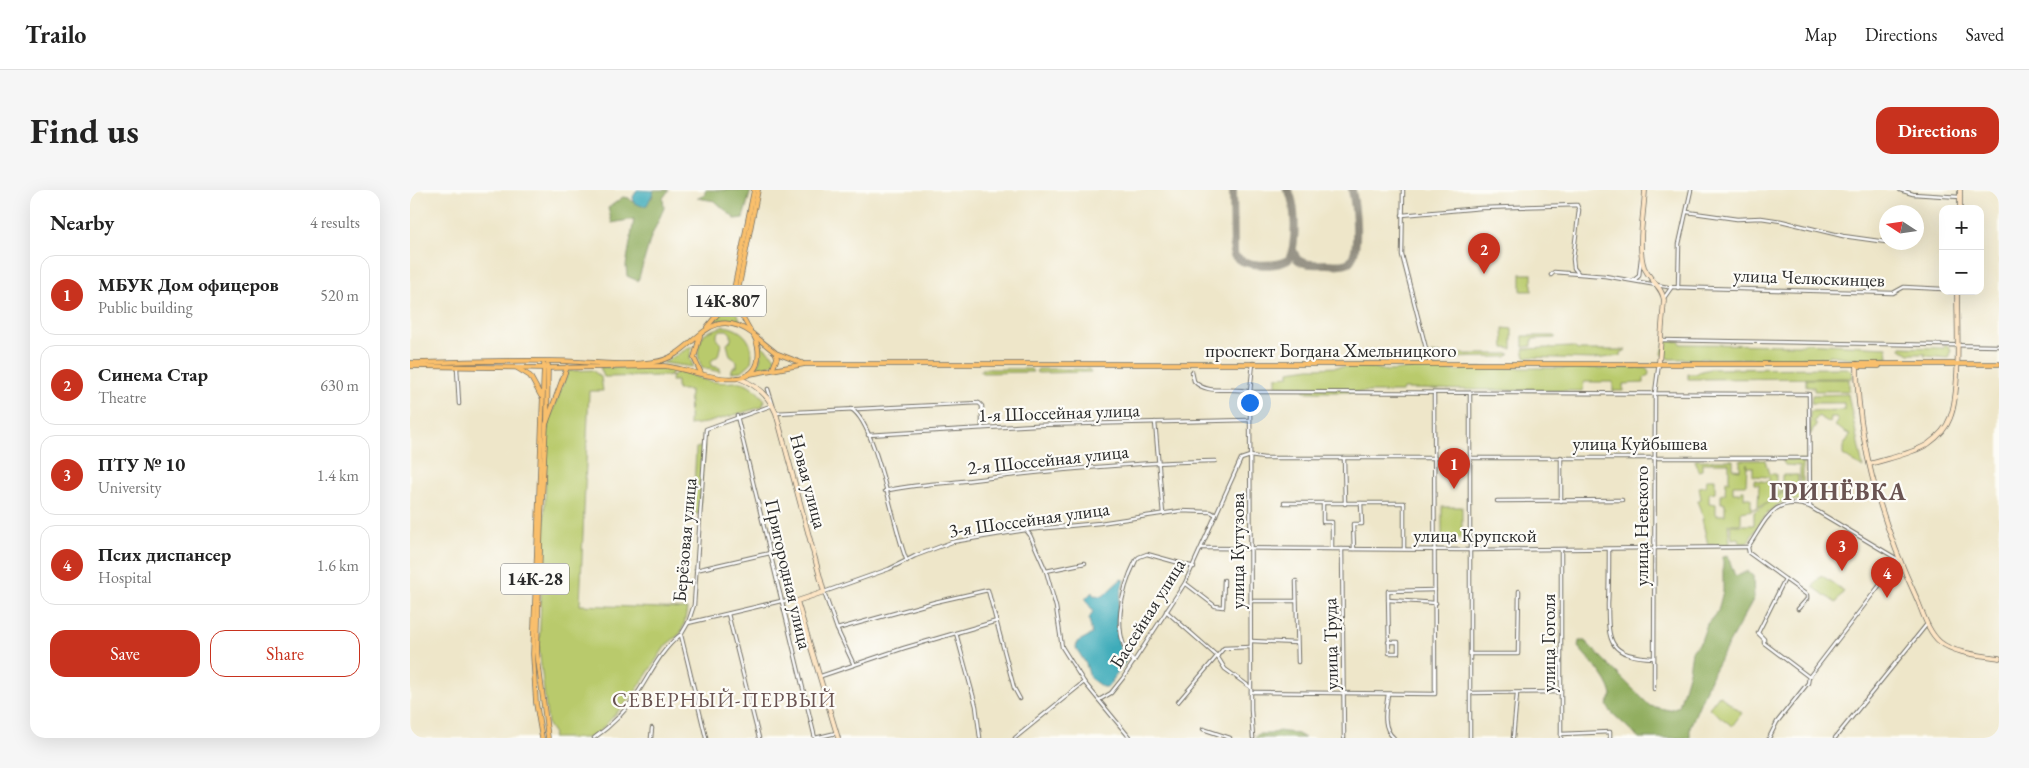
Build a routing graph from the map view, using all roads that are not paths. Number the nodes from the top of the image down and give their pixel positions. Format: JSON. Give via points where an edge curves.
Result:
{"nodes":[{"id":1,"x":756,"y":190,"type":"edge"},
{"id":2,"x":1403,"y":190,"type":"edge"},
{"id":3,"x":1645,"y":190,"type":"edge"},
{"id":4,"x":1691,"y":190,"type":"edge"},
{"id":5,"x":1900,"y":190,"type":"edge"},
{"id":6,"x":1960,"y":190,"type":"edge"},
{"id":7,"x":1960,"y":197,"type":"junction"},
{"id":8,"x":1960,"y":205,"type":"edge"},
{"id":9,"x":1687,"y":212,"type":"junction"},
{"id":10,"x":1402,"y":215,"type":"junction"},
{"id":11,"x":1879,"y":241,"type":"edge"},
{"id":12,"x":1641,"y":253,"type":"junction"},
{"id":13,"x":1579,"y":274,"type":"junction"},
{"id":14,"x":1647,"y":274,"type":"junction"},
{"id":15,"x":1551,"y":275,"type":"dead end"},
{"id":16,"x":1633,"y":280,"type":"junction"},
{"id":17,"x":1642,"y":282,"type":"junction"},
{"id":18,"x":1655,"y":284,"type":"junction"},
{"id":19,"x":1670,"y":288,"type":"junction"},
{"id":20,"x":1678,"y":288,"type":"junction"},
{"id":21,"x":1939,"y":289,"type":"edge"},
{"id":22,"x":1662,"y":292,"type":"junction"},
{"id":23,"x":1958,"y":295,"type":"edge"},
{"id":24,"x":1664,"y":300,"type":"junction"},
{"id":25,"x":703,"y":331,"type":"junction"},
{"id":26,"x":754,"y":335,"type":"junction"},
{"id":27,"x":1661,"y":340,"type":"junction"},
{"id":28,"x":1956,"y":345,"type":"junction"},
{"id":29,"x":1999,"y":346,"type":"edge"},
{"id":30,"x":776,"y":353,"type":"junction"},
{"id":31,"x":546,"y":361,"type":"junction"},
{"id":32,"x":1659,"y":363,"type":"junction"},
{"id":33,"x":410,"y":364,"type":"edge"},
{"id":34,"x":805,"y":364,"type":"junction"},
{"id":35,"x":1253,"y":364,"type":"junction"},
{"id":36,"x":1430,"y":364,"type":"junction"},
{"id":37,"x":1857,"y":364,"type":"junction"},
{"id":38,"x":1956,"y":364,"type":"junction"},
{"id":39,"x":1999,"y":364,"type":"edge"},
{"id":40,"x":513,"y":367,"type":"junction"},
{"id":41,"x":567,"y":367,"type":"junction"},
{"id":42,"x":457,"y":368,"type":"dead end"},
{"id":43,"x":546,"y":368,"type":"junction"},
{"id":44,"x":773,"y":368,"type":"junction"},
{"id":45,"x":756,"y":372,"type":"junction"},
{"id":46,"x":1192,"y":372,"type":"dead end"},
{"id":47,"x":702,"y":374,"type":"junction"},
{"id":48,"x":750,"y":374,"type":"junction"},
{"id":49,"x":738,"y":378,"type":"junction"},
{"id":50,"x":754,"y":384,"type":"junction"},
{"id":51,"x":768,"y":389,"type":"dead end"},
{"id":52,"x":1250,"y":392,"type":"junction"},
{"id":53,"x":1470,"y":393,"type":"junction"},
{"id":54,"x":1655,"y":393,"type":"junction"},
{"id":55,"x":1434,"y":394,"type":"junction"},
{"id":56,"x":459,"y":404,"type":"dead end"},
{"id":57,"x":773,"y":405,"type":"junction"},
{"id":58,"x":849,"y":409,"type":"junction"},
{"id":59,"x":776,"y":413,"type":"junction"},
{"id":60,"x":737,"y":416,"type":"junction"},
{"id":61,"x":543,"y":420,"type":"junction"},
{"id":62,"x":1250,"y":420,"type":"junction"},
{"id":63,"x":1155,"y":422,"type":"junction"},
{"id":64,"x":546,"y":424,"type":"junction"},
{"id":65,"x":982,"y":428,"type":"junction"},
{"id":66,"x":868,"y":434,"type":"junction"},
{"id":67,"x":1250,"y":456,"type":"junction"},
{"id":68,"x":1561,"y":456,"type":"junction"},
{"id":69,"x":1655,"y":457,"type":"junction"},
{"id":70,"x":1344,"y":458,"type":"junction"},
{"id":71,"x":1435,"y":458,"type":"junction"},
{"id":72,"x":1470,"y":458,"type":"junction"},
{"id":73,"x":1810,"y":458,"type":"junction"},
{"id":74,"x":1215,"y":460,"type":"dead end"},
{"id":75,"x":1158,"y":462,"type":"junction"},
{"id":76,"x":1870,"y":464,"type":"junction"},
{"id":77,"x":885,"y":491,"type":"junction"},
{"id":78,"x":1622,"y":500,"type":"dead end"},
{"id":79,"x":1561,"y":501,"type":"junction"},
{"id":80,"x":1497,"y":502,"type":"dead end"},
{"id":81,"x":1284,"y":503,"type":"dead end"},
{"id":82,"x":1324,"y":503,"type":"junction"},
{"id":83,"x":1361,"y":503,"type":"junction"},
{"id":84,"x":1345,"y":504,"type":"junction"},
{"id":85,"x":1810,"y":506,"type":"junction"},
{"id":86,"x":1163,"y":514,"type":"junction"},
{"id":87,"x":1216,"y":514,"type":"junction"},
{"id":88,"x":1026,"y":530,"type":"junction"},
{"id":89,"x":1748,"y":547,"type":"junction"},
{"id":90,"x":1202,"y":548,"type":"junction"},
{"id":91,"x":1251,"y":549,"type":"junction"},
{"id":92,"x":1332,"y":549,"type":"junction"},
{"id":93,"x":1342,"y":549,"type":"junction"},
{"id":94,"x":1354,"y":549,"type":"junction"},
{"id":95,"x":1404,"y":549,"type":"junction"},
{"id":96,"x":1561,"y":549,"type":"junction"},
{"id":97,"x":1609,"y":549,"type":"junction"},
{"id":98,"x":1654,"y":549,"type":"junction"},
{"id":99,"x":1436,"y":550,"type":"junction"},
{"id":100,"x":1470,"y":550,"type":"junction"},
{"id":101,"x":770,"y":553,"type":"junction"},
{"id":102,"x":1899,"y":560,"type":"junction"},
{"id":103,"x":907,"y":561,"type":"junction"},
{"id":104,"x":1085,"y":563,"type":"dead end"},
{"id":105,"x":1194,"y":567,"type":"junction"},
{"id":106,"x":696,"y":570,"type":"junction"},
{"id":107,"x":1046,"y":571,"type":"junction"},
{"id":108,"x":1785,"y":579,"type":"junction"},
{"id":109,"x":1224,"y":580,"type":"dead end"},
{"id":110,"x":1296,"y":581,"type":"dead end"},
{"id":111,"x":1186,"y":583,"type":"junction"},
{"id":112,"x":1436,"y":590,"type":"junction"},
{"id":113,"x":1519,"y":590,"type":"dead end"},
{"id":114,"x":824,"y":592,"type":"junction"},
{"id":115,"x":1388,"y":600,"type":"junction"},
{"id":116,"x":781,"y":601,"type":"junction"},
{"id":117,"x":797,"y":601,"type":"junction"},
{"id":118,"x":1251,"y":601,"type":"junction"},
{"id":119,"x":1296,"y":601,"type":"junction"},
{"id":120,"x":1436,"y":603,"type":"junction"},
{"id":121,"x":1798,"y":609,"type":"dead end"},
{"id":122,"x":1166,"y":611,"type":"junction"},
{"id":123,"x":728,"y":614,"type":"junction"},
{"id":124,"x":996,"y":621,"type":"junction"},
{"id":125,"x":688,"y":623,"type":"junction"},
{"id":126,"x":1928,"y":623,"type":"junction"},
{"id":127,"x":837,"y":629,"type":"junction"},
{"id":128,"x":956,"y":633,"type":"junction"},
{"id":129,"x":681,"y":635,"type":"junction"},
{"id":130,"x":1251,"y":641,"type":"junction"},
{"id":131,"x":1388,"y":642,"type":"junction"},
{"id":132,"x":1297,"y":643,"type":"junction"},
{"id":133,"x":1251,"y":647,"type":"junction"},
{"id":134,"x":1470,"y":654,"type":"junction"},
{"id":135,"x":1217,"y":656,"type":"junction"},
{"id":136,"x":1654,"y":658,"type":"junction"},
{"id":137,"x":1999,"y":658,"type":"edge"},
{"id":138,"x":1134,"y":662,"type":"junction"},
{"id":139,"x":1298,"y":662,"type":"dead end"},
{"id":140,"x":854,"y":665,"type":"junction"},
{"id":141,"x":821,"y":676,"type":"junction"},
{"id":142,"x":1809,"y":677,"type":"junction"},
{"id":143,"x":1084,"y":682,"type":"junction"},
{"id":144,"x":1251,"y":687,"type":"junction"},
{"id":145,"x":1654,"y":689,"type":"dead end"},
{"id":146,"x":1251,"y":692,"type":"junction"},
{"id":147,"x":1561,"y":692,"type":"junction"},
{"id":148,"x":1470,"y":693,"type":"junction"},
{"id":149,"x":1345,"y":694,"type":"junction"},
{"id":150,"x":1388,"y":694,"type":"junction"},
{"id":151,"x":1517,"y":694,"type":"junction"},
{"id":152,"x":1020,"y":699,"type":"dead end"},
{"id":153,"x":1099,"y":700,"type":"junction"},
{"id":154,"x":1178,"y":702,"type":"dead end"},
{"id":155,"x":652,"y":728,"type":"dead end"},
{"id":156,"x":1203,"y":729,"type":"dead end"},
{"id":157,"x":1561,"y":734,"type":"junction"},
{"id":158,"x":838,"y":736,"type":"edge"},
{"id":159,"x":542,"y":738,"type":"edge"},
{"id":160,"x":548,"y":738,"type":"edge"},
{"id":161,"x":594,"y":738,"type":"edge"},
{"id":162,"x":651,"y":738,"type":"edge"},
{"id":163,"x":706,"y":738,"type":"edge"},
{"id":164,"x":759,"y":738,"type":"edge"},
{"id":165,"x":815,"y":738,"type":"edge"},
{"id":166,"x":980,"y":738,"type":"edge"},
{"id":167,"x":1015,"y":738,"type":"edge"},
{"id":168,"x":1130,"y":738,"type":"edge"},
{"id":169,"x":1230,"y":738,"type":"edge"},
{"id":170,"x":1254,"y":738,"type":"edge"},
{"id":171,"x":1344,"y":738,"type":"edge"},
{"id":172,"x":1394,"y":738,"type":"edge"},
{"id":173,"x":1470,"y":738,"type":"edge"},
{"id":174,"x":1513,"y":738,"type":"edge"},
{"id":175,"x":1561,"y":738,"type":"edge"},
{"id":176,"x":1610,"y":738,"type":"edge"},
{"id":177,"x":1769,"y":738,"type":"edge"},
{"id":178,"x":1835,"y":738,"type":"edge"}],
"edges":[{"from":1,"to":25,"type":"main road","number":"14К-807","via":[[734,289]]},
{"from":1,"to":26,"type":"main road","number":"14К-807","via":[[738,291],[744,321]]},
{"from":2,"to":10,"type":"street"},
{"from":3,"to":12,"type":"street"},
{"from":4,"to":9,"type":"street"},
{"from":5,"to":7,"type":"street","via":[[1919,195]]},
{"from":6,"to":7,"type":"street"},
{"from":7,"to":8,"type":"street"},
{"from":9,"to":11,"type":"street","via":[[1780,220],[1843,236]]},
{"from":9,"to":20,"type":"street","via":[[1679,244]]},
{"from":10,"to":13,"type":"street","via":[[1577,205],[1574,264]]},
{"from":10,"to":36,"type":"street","via":[[1402,255]]},
{"from":12,"to":14,"type":"street"},
{"from":12,"to":16,"type":"street","via":[[1639,276]]},
{"from":13,"to":15,"type":"street","via":[[1554,272]]},
{"from":13,"to":16,"type":"street"},
{"from":14,"to":17,"type":"street"},
{"from":14,"to":18,"type":"street"},
{"from":16,"to":17,"type":"street","name":"улица Челюскинцев"},
{"from":17,"to":18,"type":"street","name":"улица Челюскинцев"},
{"from":18,"to":19,"type":"street","name":"улица Челюскинцев"},
{"from":18,"to":22,"type":"street"},
{"from":19,"to":20,"type":"street","name":"улица Челюскинцев"},
{"from":19,"to":22,"type":"street"},
{"from":19,"to":24,"type":"street"},
{"from":20,"to":21,"type":"street","name":"улица Челюскинцев","via":[[1893,294],[1904,288]]},
{"from":22,"to":24,"type":"street"},
{"from":23,"to":28,"type":"street"},
{"from":24,"to":27,"type":"street"},
{"from":25,"to":26,"type":"main road","via":[[715,324],[729,322]]},
{"from":25,"to":31,"type":"main road","via":[[683,349],[656,362]]},
{"from":25,"to":47,"type":"main road","via":[[694,355]]},
{"from":26,"to":30,"type":"main road","name":"проспект Богдана Хмельницкого"},
{"from":26,"to":48,"type":"main road","via":[[758,359]]},
{"from":27,"to":28,"type":"street"},
{"from":27,"to":32,"type":"street"},
{"from":28,"to":29,"type":"street"},
{"from":28,"to":38,"type":"street"},
{"from":30,"to":34,"type":"main road","name":"проспект Богдана Хмельницкого"},
{"from":30,"to":44,"type":"main road"},
{"from":31,"to":33,"type":"main road"},
{"from":31,"to":43,"type":"main road","number":"14К-28"},
{"from":32,"to":36,"type":"main road","name":"проспект Богдана Хмельницкого"},
{"from":32,"to":37,"type":"main road","name":"проспект Богдана Хмельницкого"},
{"from":32,"to":54,"type":"street","name":"улица Невского"},
{"from":33,"to":40,"type":"main road"},
{"from":34,"to":35,"type":"main road","name":"проспект Богдана Хмельницкого"},
{"from":34,"to":44,"type":"main road","name":"проспект Богдана Хмельницкого"},
{"from":35,"to":36,"type":"main road","name":"проспект Богдана Хмельницкого"},
{"from":35,"to":52,"type":"street","name":"улица Кутузова"},
{"from":37,"to":38,"type":"main road","name":"проспект Богдана Хмельницкого"},
{"from":37,"to":76,"type":"street","via":[[1860,417]]},
{"from":38,"to":39,"type":"main road","name":"проспект Богдана Хмельницкого"},
{"from":38,"to":76,"type":"street","via":[[1953,409],[1942,432],[1919,448]]},
{"from":40,"to":43,"type":"main road"},
{"from":40,"to":61,"type":"main road","via":[[523,370],[536,383]]},
{"from":41,"to":43,"type":"main road"},
{"from":41,"to":47,"type":"main road","via":[[664,366]]},
{"from":41,"to":64,"type":"main road"},
{"from":42,"to":56,"type":"street"},
{"from":43,"to":61,"type":"main road","number":"14К-28"},
{"from":43,"to":64,"type":"main road"},
{"from":44,"to":45,"type":"main road","name":"проспект Богдана Хмельницкого"},
{"from":45,"to":48,"type":"main road"},
{"from":45,"to":50,"type":"street"},
{"from":46,"to":52,"type":"street","via":[[1194,381],[1203,388]]},
{"from":47,"to":49,"type":"main road"},
{"from":48,"to":49,"type":"main road"},
{"from":49,"to":50,"type":"street","name":"Новая улица"},
{"from":50,"to":57,"type":"street","name":"Новая улица"},
{"from":51,"to":57,"type":"street"},
{"from":52,"to":55,"type":"street"},
{"from":52,"to":62,"type":"street","name":"улица Кутузова"},
{"from":53,"to":54,"type":"street"},
{"from":53,"to":55,"type":"street"},
{"from":53,"to":72,"type":"street"},
{"from":54,"to":69,"type":"street","name":"улица Невского"},
{"from":54,"to":73,"type":"street","via":[[1809,394]]},
{"from":55,"to":71,"type":"street"},
{"from":57,"to":59,"type":"street","name":"Новая улица"},
{"from":57,"to":60,"type":"street"},
{"from":58,"to":59,"type":"street"},
{"from":58,"to":65,"type":"street","via":[[979,403],[982,406]]},
{"from":58,"to":66,"type":"street","via":[[858,415]]},
{"from":59,"to":114,"type":"street","name":"Новая улица"},
{"from":60,"to":101,"type":"street","name":"Пригородная улица"},
{"from":60,"to":106,"type":"street","name":"Берёзовая улица","via":[[706,429]]},
{"from":61,"to":159,"type":"main road","number":"14К-28","via":[[533,654]]},
{"from":62,"to":63,"type":"street","name":"1-я Шоссейная улица"},
{"from":62,"to":67,"type":"street","name":"улица Кутузова"},
{"from":63,"to":65,"type":"street","name":"1-я Шоссейная улица"},
{"from":63,"to":75,"type":"street"},
{"from":64,"to":160,"type":"main road","number":"14К-28","via":[[537,652]]},
{"from":65,"to":66,"type":"street","name":"1-я Шоссейная улица"},
{"from":66,"to":77,"type":"street"},
{"from":67,"to":70,"type":"street"},
{"from":67,"to":87,"type":"street","name":"Бассейная улица","via":[[1237,464]]},
{"from":67,"to":91,"type":"street","name":"улица Кутузова"},
{"from":68,"to":69,"type":"street","name":"улица Куйбышева"},
{"from":68,"to":72,"type":"street","name":"улица Куйбышева"},
{"from":68,"to":79,"type":"street"},
{"from":69,"to":73,"type":"street","name":"улица Куйбышева"},
{"from":69,"to":98,"type":"street","name":"улица Невского"},
{"from":70,"to":71,"type":"street"},
{"from":70,"to":84,"type":"street"},
{"from":71,"to":99,"type":"street"},
{"from":72,"to":100,"type":"street"},
{"from":73,"to":85,"type":"street"},
{"from":74,"to":75,"type":"street","name":"2-я Шоссейная улица"},
{"from":75,"to":77,"type":"street","name":"2-я Шоссейная улица","via":[[1015,474]]},
{"from":75,"to":86,"type":"street"},
{"from":76,"to":102,"type":"street"},
{"from":77,"to":103,"type":"street"},
{"from":78,"to":79,"type":"street"},
{"from":79,"to":80,"type":"street"},
{"from":81,"to":82,"type":"street"},
{"from":82,"to":84,"type":"street"},
{"from":82,"to":92,"type":"street","via":[[1323,522],[1332,522]]},
{"from":83,"to":84,"type":"street"},
{"from":83,"to":94,"type":"street","via":[[1362,524],[1353,524]]},
{"from":83,"to":95,"type":"street","via":[[1404,503]]},
{"from":85,"to":89,"type":"street","via":[[1791,502],[1781,505],[1773,511]]},
{"from":85,"to":102,"type":"street"},
{"from":86,"to":87,"type":"street","name":"3-я Шоссейная улица","via":[[1194,510]]},
{"from":86,"to":88,"type":"street","name":"3-я Шоссейная улица"},
{"from":87,"to":90,"type":"street","name":"Бассейная улица"},
{"from":88,"to":103,"type":"street","name":"3-я Шоссейная улица","via":[[952,542]]},
{"from":88,"to":107,"type":"street"},
{"from":89,"to":98,"type":"street","name":"улица Крупской"},
{"from":89,"to":108,"type":"street","via":[[1749,553]]},
{"from":90,"to":91,"type":"street","name":"улица Крупской"},
{"from":90,"to":105,"type":"street","name":"Бассейная улица"},
{"from":91,"to":92,"type":"street","name":"улица Крупской"},
{"from":91,"to":118,"type":"street","name":"улица Кутузова"},
{"from":92,"to":93,"type":"street","name":"улица Крупской"},
{"from":93,"to":94,"type":"street","name":"улица Крупской"},
{"from":93,"to":149,"type":"street","name":"улица Труда"},
{"from":94,"to":95,"type":"street","name":"улица Крупской"},
{"from":95,"to":99,"type":"street","name":"улица Крупской"},
{"from":96,"to":97,"type":"street","name":"улица Крупской"},
{"from":96,"to":100,"type":"street","name":"улица Крупской"},
{"from":96,"to":147,"type":"street","name":"улица Гоголя"},
{"from":97,"to":98,"type":"street","name":"улица Крупской"},
{"from":97,"to":136,"type":"street","via":[[1609,637],[1624,654]]},
{"from":98,"to":136,"type":"street","name":"улица Невского"},
{"from":99,"to":100,"type":"street","name":"улица Крупской"},
{"from":99,"to":112,"type":"street"},
{"from":100,"to":134,"type":"street"},
{"from":101,"to":106,"type":"street"},
{"from":101,"to":116,"type":"street","name":"Пригородная улица"},
{"from":102,"to":126,"type":"street"},
{"from":102,"to":142,"type":"street"},
{"from":103,"to":114,"type":"street","name":"3-я Шоссейная улица"},
{"from":104,"to":107,"type":"street"},
{"from":105,"to":111,"type":"street","name":"Бассейная улица"},
{"from":105,"to":138,"type":"street","via":[[1147,554],[1136,560],[1120,613],[1122,643]]},
{"from":106,"to":125,"type":"street","name":"Берёзовая улица","via":[[694,605]]},
{"from":107,"to":143,"type":"street","via":[[1056,607],[1059,641]]},
{"from":108,"to":121,"type":"street","via":[[1807,595]]},
{"from":108,"to":142,"type":"street","via":[[1758,633],[1764,643]]},
{"from":109,"to":111,"type":"street","via":[[1223,608],[1215,606]]},
{"from":110,"to":119,"type":"street"},
{"from":111,"to":122,"type":"street","name":"Бассейная улица"},
{"from":112,"to":115,"type":"street","via":[[1388,591]]},
{"from":112,"to":120,"type":"street"},
{"from":113,"to":134,"type":"street","via":[[1518,654]]},
{"from":114,"to":117,"type":"street"},
{"from":114,"to":127,"type":"street","name":"Новая улица"},
{"from":115,"to":120,"type":"street"},
{"from":115,"to":131,"type":"street"},
{"from":116,"to":117,"type":"street"},
{"from":116,"to":123,"type":"street"},
{"from":116,"to":165,"type":"street","name":"Пригородная улица"},
{"from":117,"to":141,"type":"street"},
{"from":118,"to":119,"type":"street"},
{"from":118,"to":130,"type":"street","name":"улица Кутузова"},
{"from":119,"to":132,"type":"street"},
{"from":120,"to":150,"type":"street","via":[[1435,694]]},
{"from":122,"to":135,"type":"street"},
{"from":122,"to":138,"type":"street","name":"Бассейная улица"},
{"from":123,"to":125,"type":"street"},
{"from":123,"to":164,"type":"street"},
{"from":124,"to":127,"type":"street","via":[[990,592],[986,589]]},
{"from":124,"to":128,"type":"street"},
{"from":124,"to":152,"type":"street"},
{"from":125,"to":129,"type":"street","name":"Берёзовая улица"},
{"from":126,"to":137,"type":"street","via":[[1933,634],[1945,646]]},
{"from":126,"to":178,"type":"street"},
{"from":127,"to":140,"type":"street","name":"Новая улица"},
{"from":128,"to":140,"type":"street"},
{"from":128,"to":166,"type":"street","via":[[976,706]]},
{"from":129,"to":161,"type":"street","name":"Берёзовая улица","via":[[662,653],[636,696],[618,718]]},
{"from":129,"to":163,"type":"street"},
{"from":130,"to":132,"type":"street"},
{"from":130,"to":133,"type":"street","name":"улица Кутузова"},
{"from":131,"to":131,"type":"street","via":[[1388,653],[1398,653],[1398,642]]},
{"from":132,"to":139,"type":"street"},
{"from":133,"to":135,"type":"street","via":[[1224,648]]},
{"from":133,"to":144,"type":"street","name":"улица Кутузова"},
{"from":134,"to":148,"type":"street"},
{"from":135,"to":144,"type":"street","via":[[1225,669]]},
{"from":135,"to":154,"type":"street"},
{"from":136,"to":145,"type":"street","name":"улица Невского"},
{"from":138,"to":153,"type":"street","name":"Бассейная улица","via":[[1111,693]]},
{"from":140,"to":141,"type":"street"},
{"from":141,"to":158,"type":"street"},
{"from":142,"to":177,"type":"street"},
{"from":143,"to":153,"type":"street"},
{"from":143,"to":167,"type":"street"},
{"from":144,"to":146,"type":"street","name":"улица Кутузова"},
{"from":146,"to":149,"type":"street"},
{"from":146,"to":170,"type":"street","name":"улица Кутузова"},
{"from":147,"to":151,"type":"street"},
{"from":147,"to":157,"type":"street","name":"улица Гоголя"},
{"from":148,"to":151,"type":"street"},
{"from":148,"to":173,"type":"street"},
{"from":149,"to":150,"type":"street"},
{"from":149,"to":171,"type":"street","name":"улица Труда"},
{"from":150,"to":172,"type":"street","via":[[1386,724],[1388,733]]},
{"from":151,"to":174,"type":"street"},
{"from":153,"to":168,"type":"street"},
{"from":155,"to":162,"type":"street"},
{"from":156,"to":169,"type":"street"},
{"from":157,"to":175,"type":"street","name":"улица Гоголя"},
{"from":157,"to":176,"type":"street","via":[[1610,732]]},
{"from":158,"to":165,"type":"street"}]}
